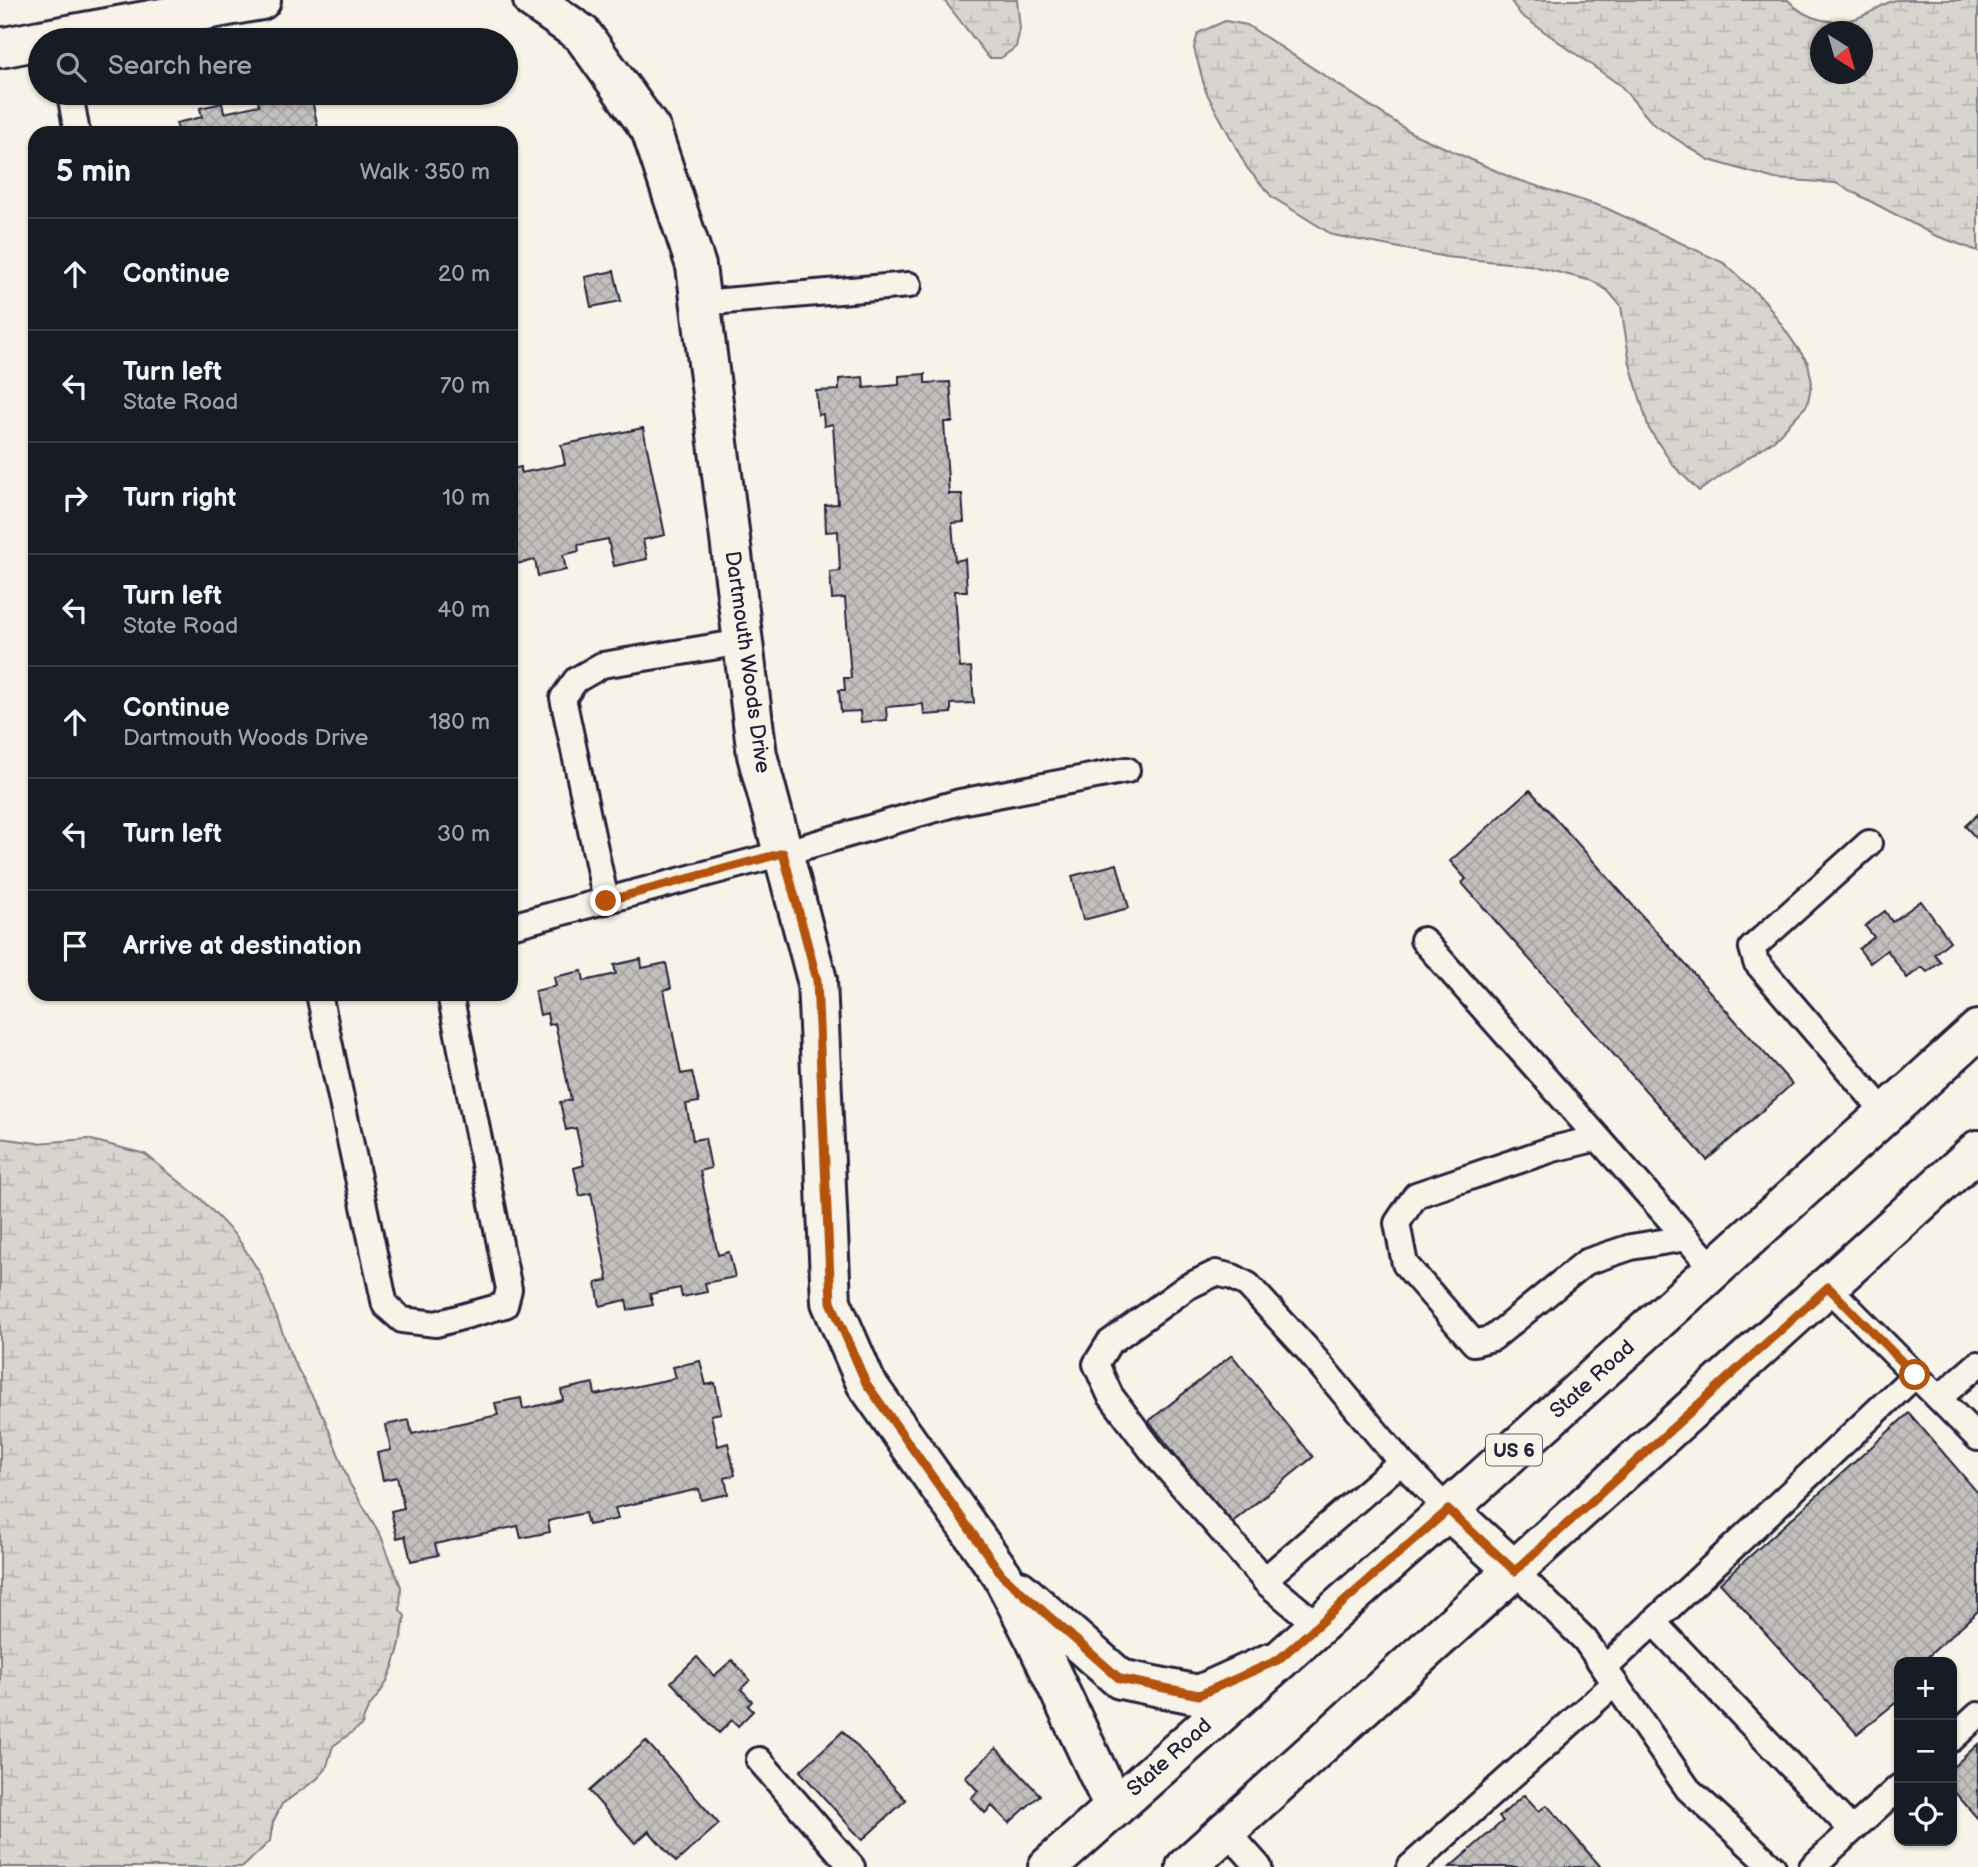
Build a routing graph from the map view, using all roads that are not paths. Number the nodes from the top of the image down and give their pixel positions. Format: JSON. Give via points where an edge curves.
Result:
{"nodes":[{"id":1,"x":261,"y":0,"type":"edge"},
{"id":2,"x":533,"y":0,"type":"edge"},
{"id":3,"x":110,"y":28,"type":"edge"},
{"id":4,"x":28,"y":43,"type":"edge"},
{"id":5,"x":0,"y":48,"type":"edge"},
{"id":6,"x":72,"y":105,"type":"edge"},
{"id":7,"x":76,"y":126,"type":"edge"},
{"id":8,"x":909,"y":285,"type":"dead end"},
{"id":9,"x":701,"y":303,"type":"junction"},
{"id":10,"x":743,"y":642,"type":"junction"},
{"id":11,"x":1127,"y":770,"type":"dead end"},
{"id":12,"x":1869,"y":843,"type":"dead end"},
{"id":13,"x":783,"y":853,"type":"junction"},
{"id":14,"x":606,"y":901,"type":"junction"},
{"id":15,"x":518,"y":924,"type":"edge"},
{"id":16,"x":1423,"y":940,"type":"dead end"},
{"id":17,"x":320,"y":1001,"type":"edge"},
{"id":18,"x":451,"y":1001,"type":"edge"},
{"id":19,"x":1978,"y":1030,"type":"edge"},
{"id":20,"x":1886,"y":1114,"type":"junction"},
{"id":21,"x":1598,"y":1138,"type":"junction"},
{"id":22,"x":1978,"y":1150,"type":"edge"},
{"id":23,"x":1687,"y":1238,"type":"junction"},
{"id":24,"x":1714,"y":1269,"type":"junction"},
{"id":25,"x":1828,"y":1287,"type":"junction"},
{"id":26,"x":1978,"y":1364,"type":"edge"},
{"id":27,"x":1915,"y":1375,"type":"junction"},
{"id":28,"x":1939,"y":1398,"type":"junction"},
{"id":29,"x":1978,"y":1438,"type":"edge"},
{"id":30,"x":1401,"y":1462,"type":"junction"},
{"id":31,"x":1448,"y":1510,"type":"junction"},
{"id":32,"x":1515,"y":1571,"type":"junction"},
{"id":33,"x":1002,"y":1575,"type":"junction"},
{"id":34,"x":1264,"y":1580,"type":"junction"},
{"id":35,"x":1653,"y":1622,"type":"junction"},
{"id":36,"x":1317,"y":1625,"type":"junction"},
{"id":37,"x":1278,"y":1660,"type":"junction"},
{"id":38,"x":1610,"y":1676,"type":"junction"},
{"id":39,"x":1978,"y":1715,"type":"edge"},
{"id":40,"x":1957,"y":1734,"type":"edge"},
{"id":41,"x":759,"y":1760,"type":"dead end"},
{"id":42,"x":1894,"y":1792,"type":"edge"},
{"id":43,"x":1114,"y":1807,"type":"junction"},
{"id":44,"x":1852,"y":1830,"type":"junction"},
{"id":45,"x":1227,"y":1831,"type":"junction"},
{"id":46,"x":852,"y":1867,"type":"edge"},
{"id":47,"x":1048,"y":1867,"type":"edge"},
{"id":48,"x":1186,"y":1867,"type":"edge"},
{"id":49,"x":1259,"y":1867,"type":"edge"},
{"id":50,"x":1410,"y":1867,"type":"edge"},
{"id":51,"x":1773,"y":1867,"type":"edge"},
{"id":52,"x":1812,"y":1867,"type":"edge"}],
"edges":[{"from":1,"to":3,"type":"street"},
{"from":2,"to":9,"type":"street","name":"Dartmouth Woods Drive","via":[[582,34],[651,130],[696,266]]},
{"from":4,"to":5,"type":"street"},
{"from":6,"to":7,"type":"lane"},
{"from":8,"to":9,"type":"lane"},
{"from":9,"to":10,"type":"street","name":"Dartmouth Woods Drive"},
{"from":10,"to":13,"type":"street","name":"Dartmouth Woods Drive","via":[[757,755]]},
{"from":10,"to":14,"type":"lane","via":[[602,665],[576,680],[563,698]]},
{"from":11,"to":13,"type":"lane","via":[[960,803]]},
{"from":12,"to":20,"type":"lane","via":[[1752,948],[1756,962]]},
{"from":13,"to":14,"type":"lane"},
{"from":13,"to":33,"type":"street","name":"Dartmouth Woods Drive","via":[[817,980],[831,1302],[866,1383]]},
{"from":14,"to":15,"type":"lane"},
{"from":16,"to":21,"type":"lane"},
{"from":17,"to":18,"type":"lane","via":[[385,1305],[402,1321],[436,1324],[505,1305],[509,1289]]},
{"from":19,"to":20,"type":"street","name":"State Road","number":"US 6"},
{"from":20,"to":24,"type":"street","name":"State Road","number":"US 6"},
{"from":21,"to":23,"type":"lane"},
{"from":21,"to":23,"type":"lane","via":[[1416,1195],[1397,1223],[1405,1264],[1474,1343],[1493,1338],[1586,1262],[1631,1247]]},
{"from":22,"to":25,"type":"street"},
{"from":23,"to":24,"type":"lane"},
{"from":24,"to":31,"type":"street","name":"State Road","number":"US 6"},
{"from":25,"to":27,"type":"lane"},
{"from":25,"to":32,"type":"street"},
{"from":26,"to":28,"type":"lane"},
{"from":27,"to":28,"type":"lane"},
{"from":27,"to":35,"type":"lane"},
{"from":28,"to":29,"type":"lane"},
{"from":30,"to":31,"type":"lane"},
{"from":30,"to":34,"type":"lane"},
{"from":30,"to":34,"type":"lane","via":[[1306,1348],[1248,1285],[1233,1276],[1216,1273],[1186,1287],[1109,1343],[1096,1364],[1110,1395]]},
{"from":31,"to":32,"type":"street"},
{"from":31,"to":36,"type":"street","name":"State Road","number":"US 6"},
{"from":32,"to":38,"type":"lane","via":[[1585,1640]]},
{"from":32,"to":45,"type":"street"},
{"from":33,"to":37,"type":"street","name":"Dartmouth Woods Drive","via":[[1120,1679],[1199,1695]]},
{"from":33,"to":43,"type":"street","name":"Dartmouth Woods Drive"},
{"from":34,"to":36,"type":"lane"},
{"from":35,"to":38,"type":"lane"},
{"from":35,"to":44,"type":"lane"},
{"from":36,"to":37,"type":"street","name":"State Road","number":"US 6"},
{"from":37,"to":43,"type":"street","name":"State Road","number":"US 6"},
{"from":38,"to":50,"type":"lane"},
{"from":38,"to":51,"type":"lane","via":[[1688,1790]]},
{"from":39,"to":40,"type":"lane"},
{"from":41,"to":46,"type":"lane"},
{"from":42,"to":44,"type":"lane"},
{"from":43,"to":47,"type":"street","name":"State Road","number":"US 6"},
{"from":44,"to":52,"type":"lane"},
{"from":45,"to":48,"type":"street"},
{"from":45,"to":49,"type":"lane"}]}
